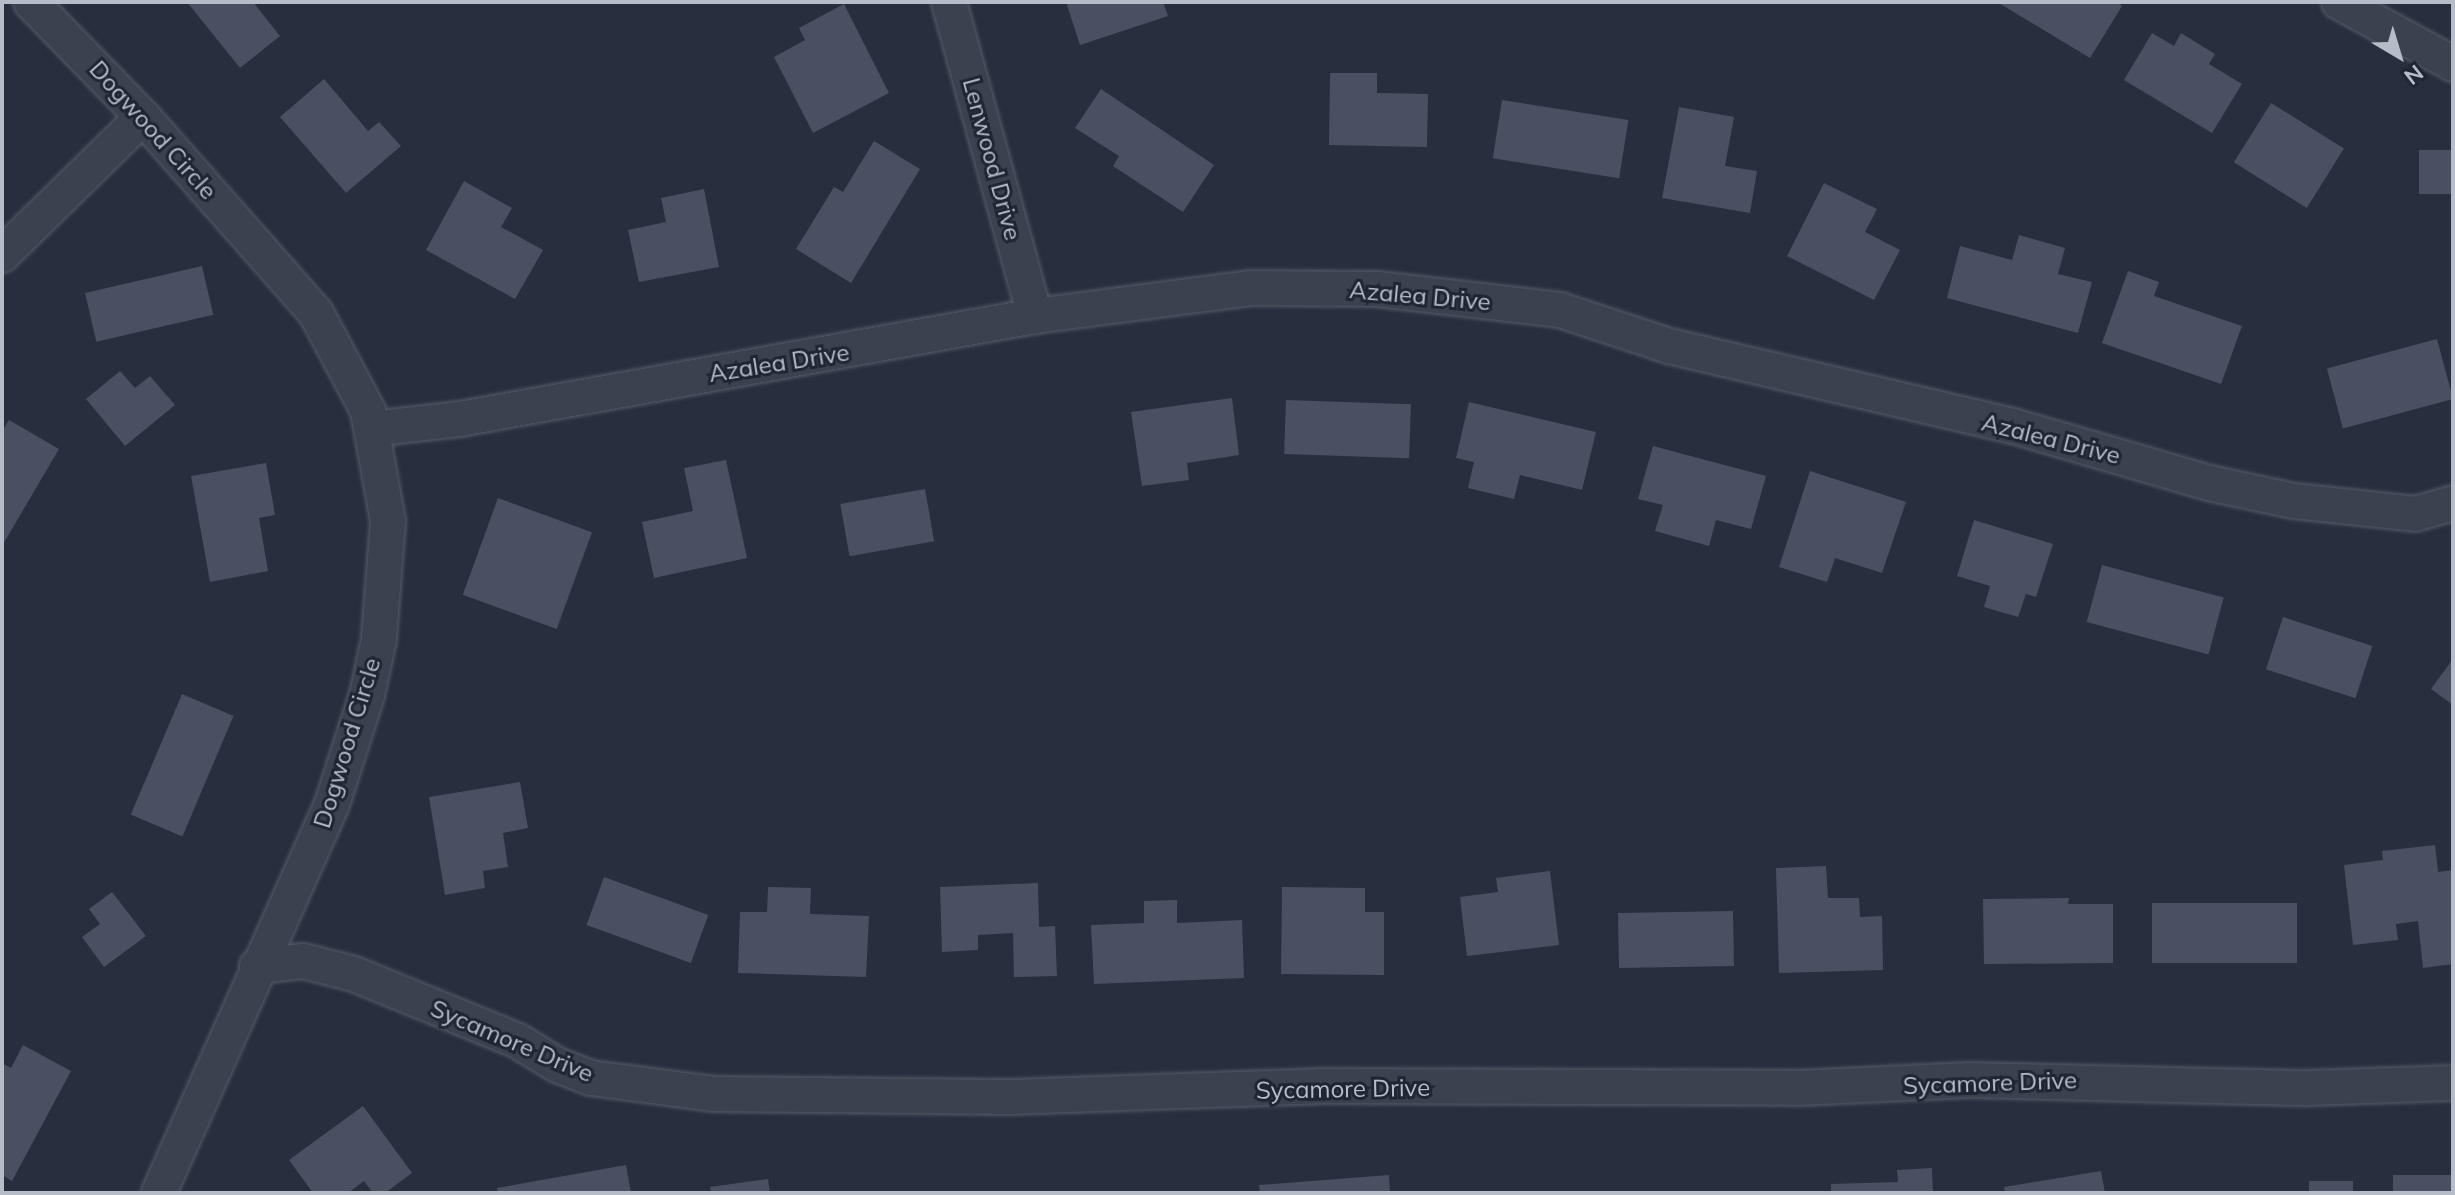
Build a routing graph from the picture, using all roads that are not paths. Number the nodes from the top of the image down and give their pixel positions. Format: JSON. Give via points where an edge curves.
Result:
{"nodes":[{"id":1,"x":31,"y":2,"type":"edge"},
{"id":2,"x":949,"y":2,"type":"edge"},
{"id":3,"x":2339,"y":2,"type":"edge"},
{"id":4,"x":2453,"y":64,"type":"edge"},
{"id":5,"x":143,"y":117,"type":"junction"},
{"id":6,"x":2,"y":255,"type":"edge"},
{"id":7,"x":1035,"y":316,"type":"junction"},
{"id":8,"x":372,"y":429,"type":"junction"},
{"id":9,"x":2448,"y":508,"type":"edge"},
{"id":10,"x":257,"y":966,"type":"junction"},
{"id":11,"x":2453,"y":1083,"type":"edge"},
{"id":12,"x":159,"y":1193,"type":"edge"}],
"edges":[{"from":1,"to":5,"type":"street","name":"Dogwood Circle"},
{"from":2,"to":7,"type":"street","name":"Lenwood Drive"},
{"from":3,"to":4,"type":"street"},
{"from":5,"to":6,"type":"street"},
{"from":5,"to":8,"type":"street","name":"Dogwood Circle","via":[[316,313],[368,411]]},
{"from":7,"to":8,"type":"street","name":"Azalea Drive","via":[[460,419]]},
{"from":7,"to":9,"type":"street","name":"Azalea Drive","via":[[1250,288],[1377,289],[1560,310],[1669,346],[2013,426],[2209,483],[2374,513]]},
{"from":8,"to":10,"type":"street","name":"Dogwood Circle","via":[[388,521],[388,578],[370,681],[332,804]]},
{"from":10,"to":11,"type":"street","name":"Sycamore Drive","via":[[303,961],[354,974],[518,1041],[591,1078],[715,1094],[1010,1097],[1319,1086],[1799,1088],[1970,1080],[2308,1088]]},
{"from":10,"to":12,"type":"street","name":"Dogwood Circle"}]}
